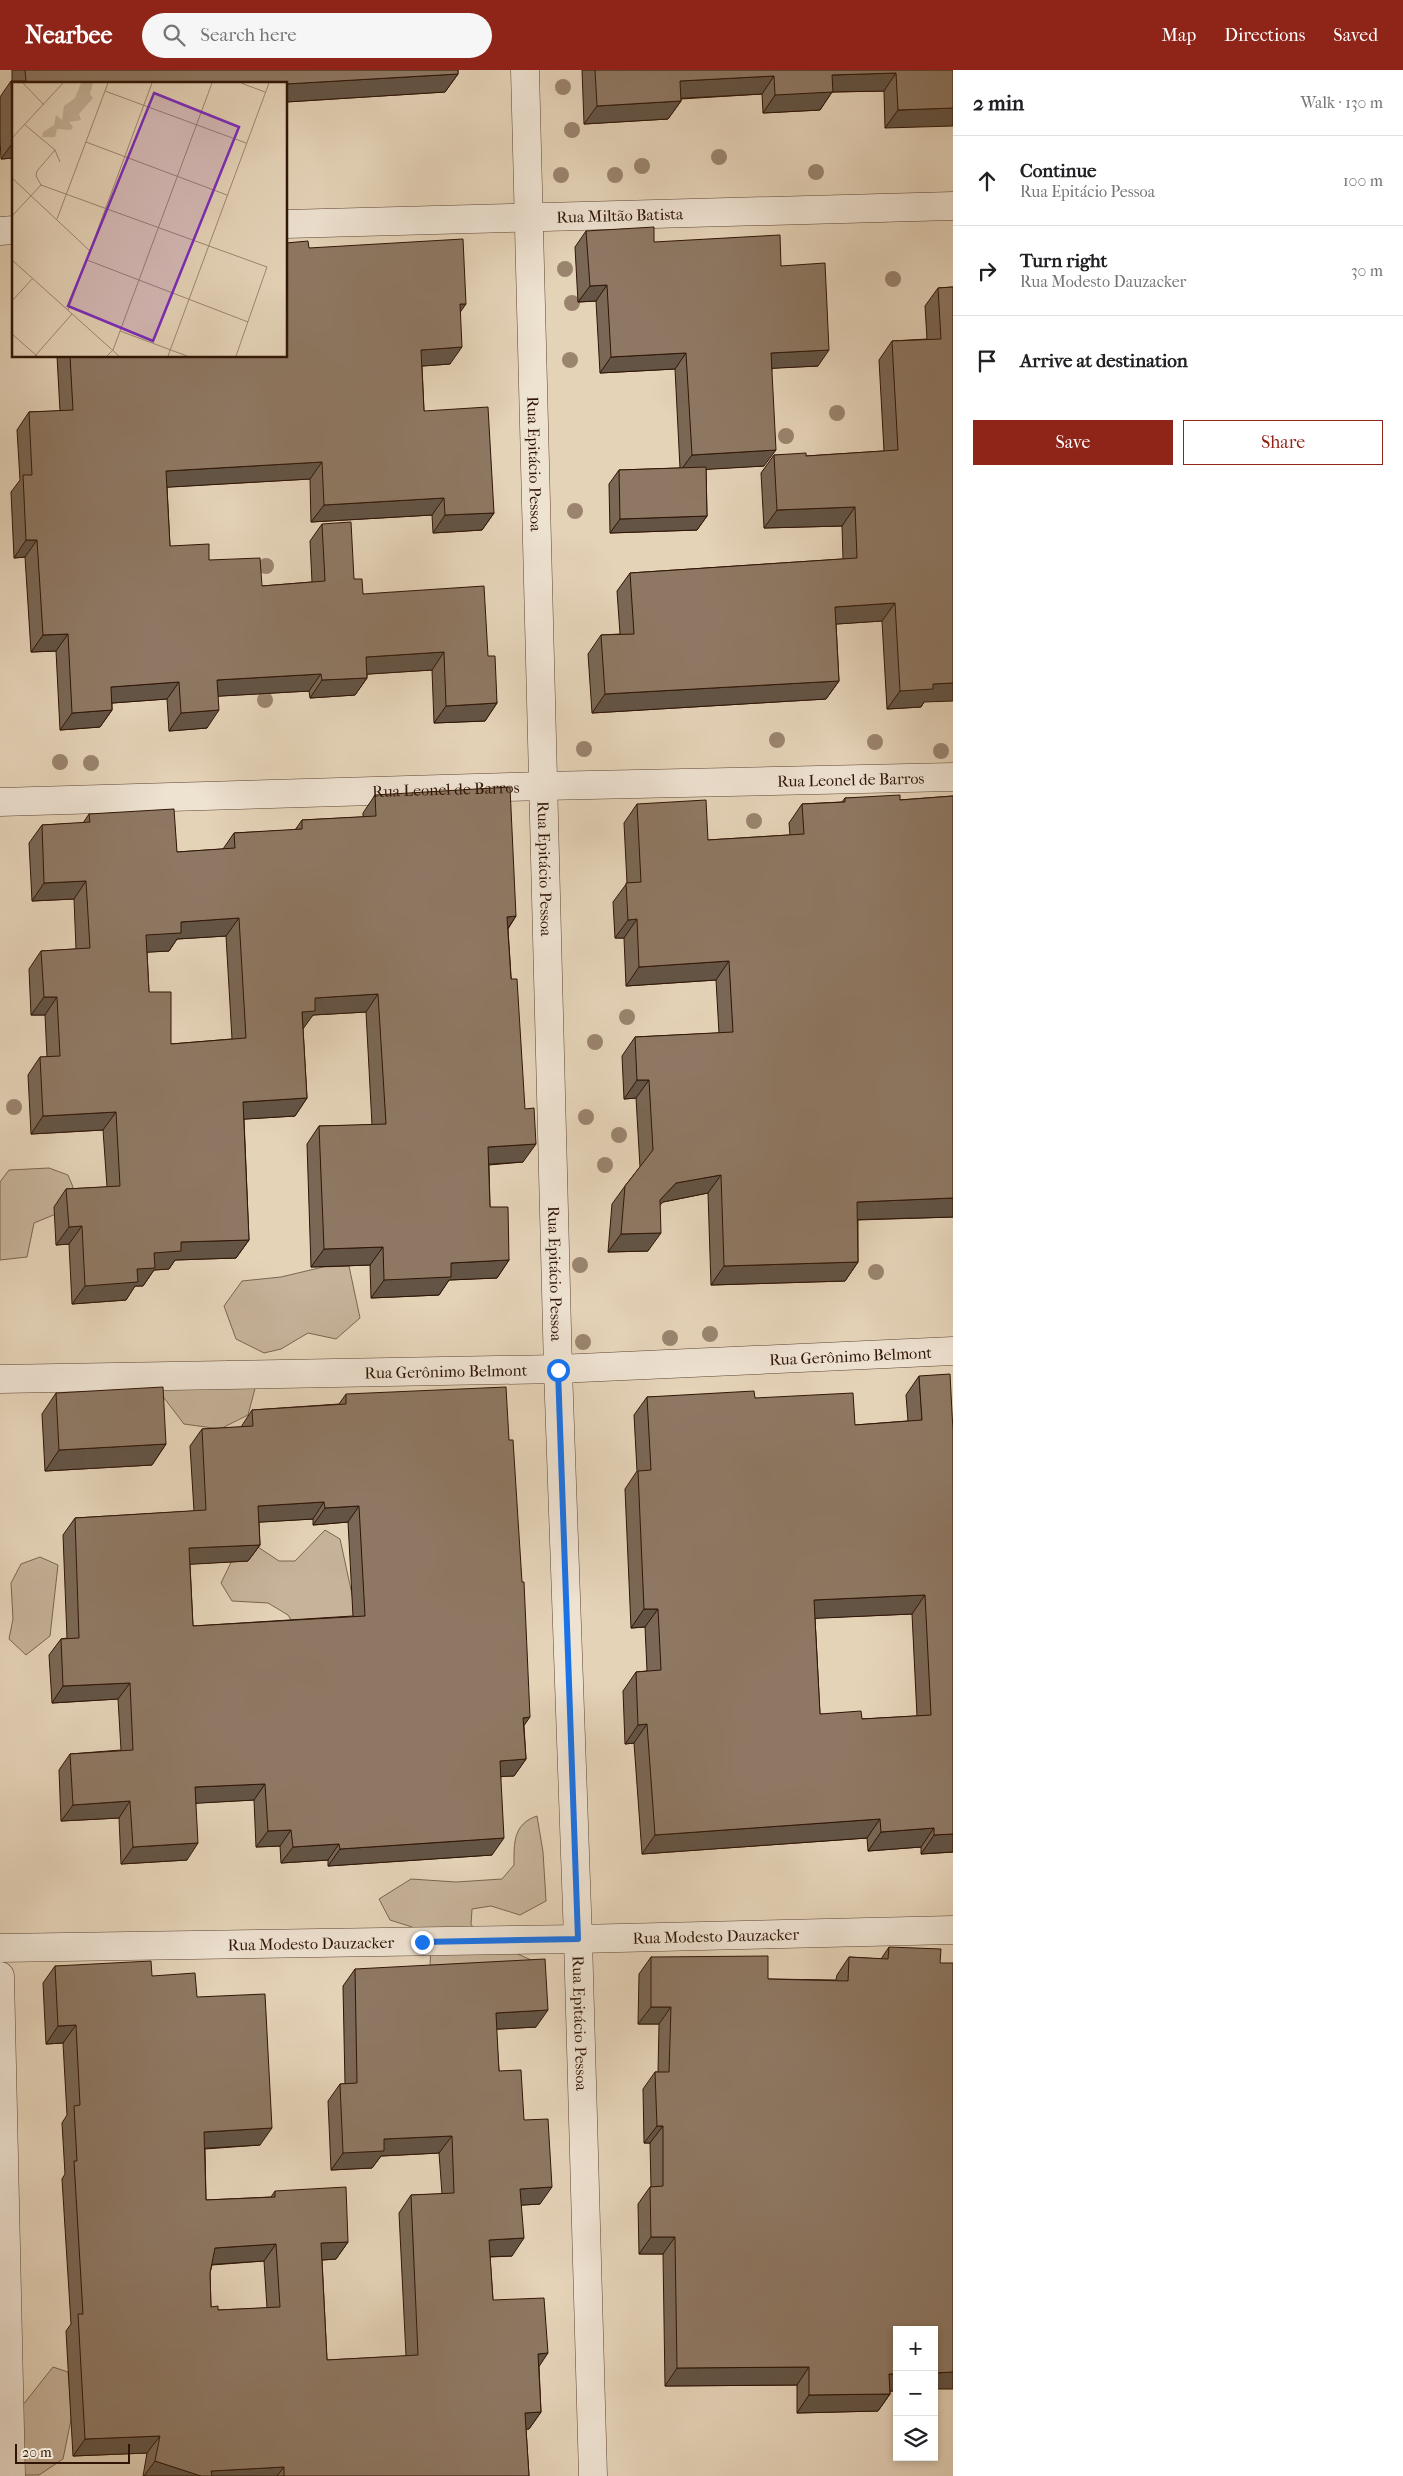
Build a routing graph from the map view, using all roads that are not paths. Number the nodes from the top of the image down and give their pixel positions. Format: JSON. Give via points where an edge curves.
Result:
{"nodes":[{"id":1,"x":525,"y":70,"type":"edge"},
{"id":2,"x":953,"y":206,"type":"edge"},
{"id":3,"x":530,"y":218,"type":"junction"},
{"id":4,"x":288,"y":224,"type":"edge"},
{"id":5,"x":953,"y":777,"type":"edge"},
{"id":6,"x":544,"y":786,"type":"junction"},
{"id":7,"x":0,"y":802,"type":"edge"},
{"id":8,"x":953,"y":1351,"type":"edge"},
{"id":9,"x":558,"y":1370,"type":"junction"},
{"id":10,"x":0,"y":1379,"type":"edge"},
{"id":11,"x":953,"y":1930,"type":"edge"},
{"id":12,"x":578,"y":1939,"type":"junction"},
{"id":13,"x":0,"y":1948,"type":"edge"},
{"id":14,"x":0,"y":1976,"type":"edge"},
{"id":15,"x":12,"y":2476,"type":"edge"},
{"id":16,"x":593,"y":2476,"type":"edge"}],
"edges":[{"from":1,"to":3,"type":"street","name":"Rua Epitácio Pessoa"},
{"from":2,"to":3,"type":"street","name":"Rua Miltão Batista"},
{"from":3,"to":4,"type":"street","name":"Rua Miltão Batista"},
{"from":3,"to":6,"type":"street","name":"Rua Epitácio Pessoa"},
{"from":5,"to":6,"type":"street","name":"Rua Leonel de Barros"},
{"from":6,"to":7,"type":"street","name":"Rua Leonel de Barros"},
{"from":6,"to":9,"type":"street","name":"Rua Epitácio Pessoa"},
{"from":8,"to":9,"type":"street","name":"Rua Gerônimo Belmont"},
{"from":9,"to":10,"type":"street","name":"Rua Gerônimo Belmont"},
{"from":9,"to":12,"type":"street","name":"Rua Epitácio Pessoa"},
{"from":11,"to":12,"type":"street","name":"Rua Modesto Dauzacker"},
{"from":12,"to":13,"type":"street","name":"Rua Modesto Dauzacker"},
{"from":12,"to":16,"type":"street","name":"Rua Epitácio Pessoa"},
{"from":14,"to":15,"type":"street"}]}
